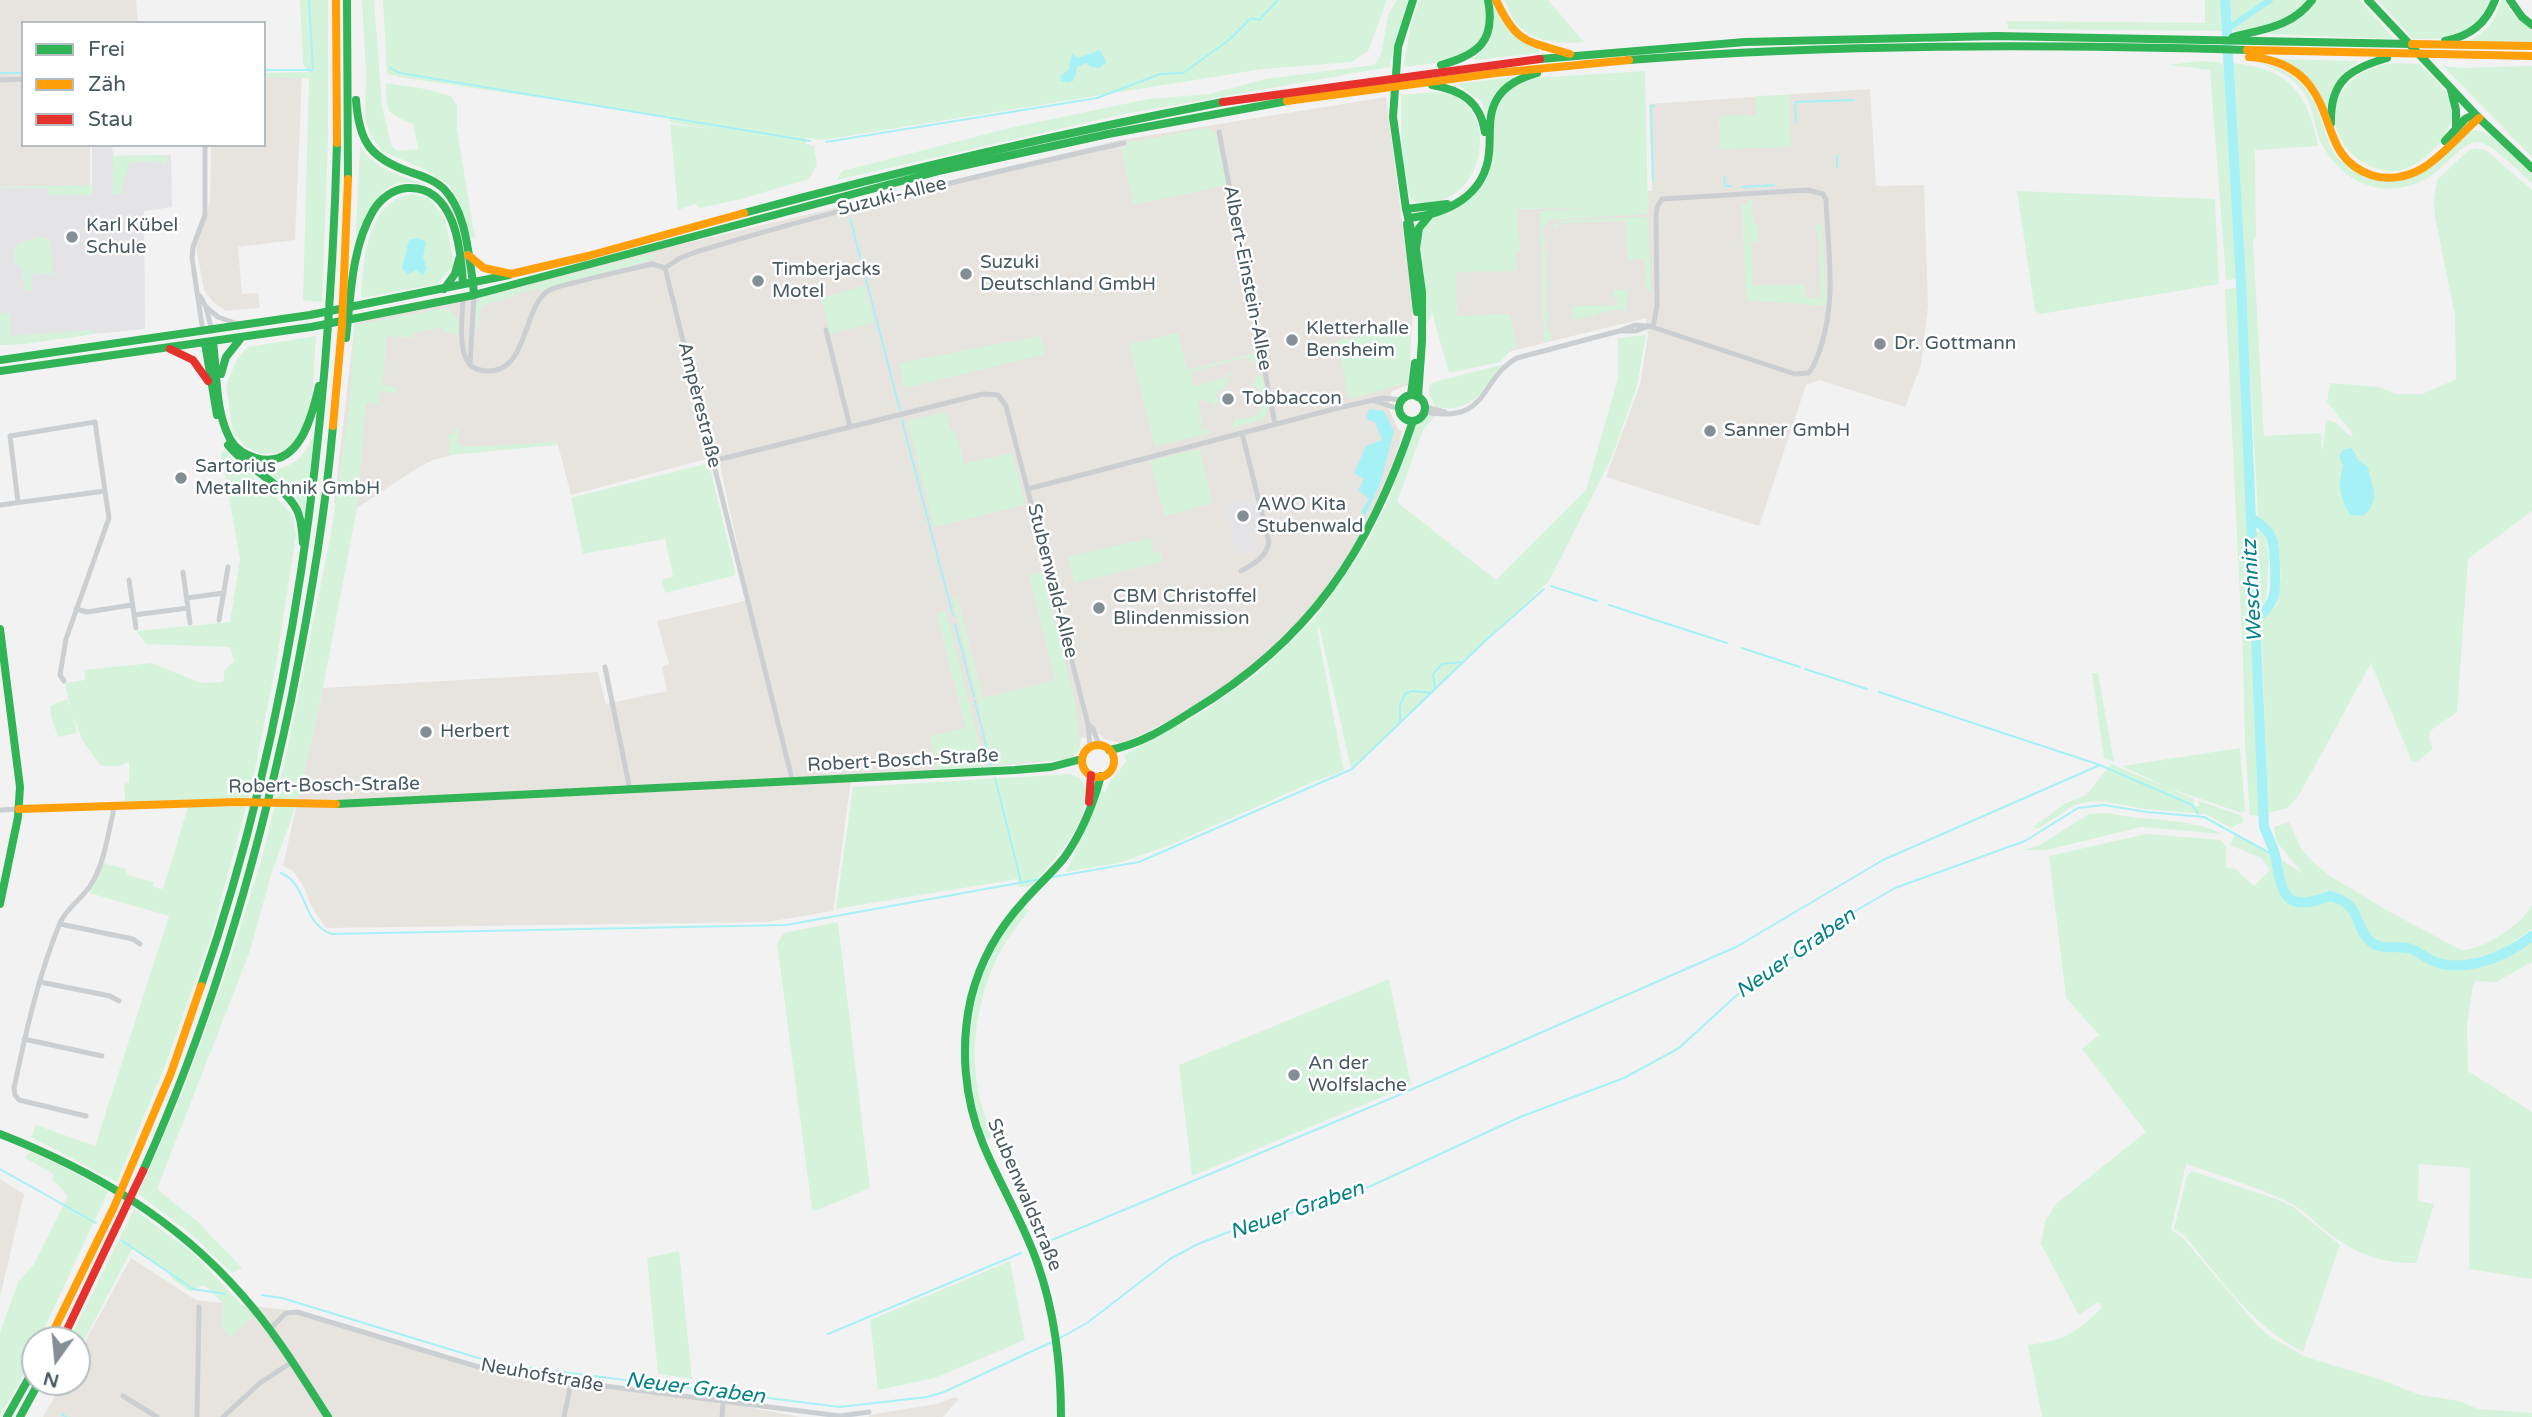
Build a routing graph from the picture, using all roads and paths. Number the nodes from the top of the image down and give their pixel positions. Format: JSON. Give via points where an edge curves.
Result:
{"nodes":[{"id":1,"x":336,"y":0,"type":"edge"},
{"id":2,"x":347,"y":0,"type":"edge"},
{"id":3,"x":1413,"y":0,"type":"edge"},
{"id":4,"x":1488,"y":0,"type":"edge"},
{"id":5,"x":1496,"y":0,"type":"edge"},
{"id":6,"x":2312,"y":0,"type":"edge"},
{"id":7,"x":2368,"y":0,"type":"edge"},
{"id":8,"x":2495,"y":0,"type":"edge"},
{"id":9,"x":2510,"y":0,"type":"edge"},
{"id":10,"x":2532,"y":25,"type":"edge"},
{"id":11,"x":2238,"y":38,"type":"junction"},
{"id":12,"x":2422,"y":46,"type":"junction"},
{"id":13,"x":2532,"y":47,"type":"edge"},
{"id":14,"x":2239,"y":54,"type":"junction"},
{"id":15,"x":1573,"y":55,"type":"junction"},
{"id":16,"x":2398,"y":55,"type":"junction"},
{"id":17,"x":2532,"y":56,"type":"edge"},
{"id":18,"x":1561,"y":66,"type":"junction"},
{"id":19,"x":350,"y":72,"type":"junction"},
{"id":20,"x":1418,"y":73,"type":"junction"},
{"id":21,"x":21,"y":79,"type":"edge"},
{"id":22,"x":0,"y":80,"type":"edge"},
{"id":23,"x":1422,"y":82,"type":"junction"},
{"id":24,"x":2451,"y":90,"type":"junction"},
{"id":25,"x":2477,"y":116,"type":"junction"},
{"id":26,"x":2456,"y":129,"type":"junction"},
{"id":27,"x":1219,"y":131,"type":"dead end"},
{"id":28,"x":1124,"y":143,"type":"dead end"},
{"id":29,"x":205,"y":147,"type":"edge"},
{"id":30,"x":2532,"y":168,"type":"edge"},
{"id":31,"x":1407,"y":213,"type":"junction"},
{"id":32,"x":1429,"y":216,"type":"junction"},
{"id":33,"x":1416,"y":249,"type":"junction"},
{"id":34,"x":464,"y":255,"type":"junction"},
{"id":35,"x":665,"y":268,"type":"junction"},
{"id":36,"x":511,"y":274,"type":"junction"},
{"id":37,"x":473,"y":282,"type":"junction"},
{"id":38,"x":463,"y":284,"type":"junction"},
{"id":39,"x":443,"y":289,"type":"junction"},
{"id":40,"x":198,"y":293,"type":"junction"},
{"id":41,"x":474,"y":295,"type":"junction"},
{"id":42,"x":463,"y":296,"type":"junction"},
{"id":43,"x":347,"y":300,"type":"junction"},
{"id":44,"x":206,"y":307,"type":"junction"},
{"id":45,"x":248,"y":325,"type":"junction"},
{"id":46,"x":1651,"y":326,"type":"junction"},
{"id":47,"x":826,"y":330,"type":"dead end"},
{"id":48,"x":207,"y":332,"type":"junction"},
{"id":49,"x":241,"y":338,"type":"junction"},
{"id":50,"x":209,"y":343,"type":"junction"},
{"id":51,"x":170,"y":349,"type":"junction"},
{"id":52,"x":2,"y":359,"type":"edge"},
{"id":53,"x":470,"y":365,"type":"junction"},
{"id":54,"x":0,"y":372,"type":"edge"},
{"id":55,"x":326,"y":373,"type":"junction"},
{"id":56,"x":215,"y":384,"type":"junction"},
{"id":57,"x":1415,"y":396,"type":"junction"},
{"id":58,"x":1372,"y":400,"type":"junction"},
{"id":59,"x":1402,"y":400,"type":"junction"},
{"id":60,"x":1399,"y":409,"type":"junction"},
{"id":61,"x":1425,"y":409,"type":"junction"},
{"id":62,"x":1409,"y":420,"type":"junction"},
{"id":63,"x":1275,"y":424,"type":"junction"},
{"id":64,"x":850,"y":427,"type":"junction"},
{"id":65,"x":1242,"y":433,"type":"junction"},
{"id":66,"x":713,"y":461,"type":"junction"},
{"id":67,"x":1028,"y":489,"type":"junction"},
{"id":68,"x":106,"y":491,"type":"junction"},
{"id":69,"x":18,"y":502,"type":"junction"},
{"id":70,"x":0,"y":505,"type":"edge"},
{"id":71,"x":304,"y":561,"type":"junction"},
{"id":72,"x":228,"y":567,"type":"dead end"},
{"id":73,"x":1241,"y":571,"type":"dead end"},
{"id":74,"x":183,"y":572,"type":"dead end"},
{"id":75,"x":129,"y":580,"type":"dead end"},
{"id":76,"x":224,"y":593,"type":"junction"},
{"id":77,"x":187,"y":598,"type":"junction"},
{"id":78,"x":132,"y":605,"type":"junction"},
{"id":79,"x":188,"y":608,"type":"junction"},
{"id":80,"x":76,"y":609,"type":"junction"},
{"id":81,"x":134,"y":615,"type":"junction"},
{"id":82,"x":219,"y":620,"type":"dead end"},
{"id":83,"x":190,"y":623,"type":"dead end"},
{"id":84,"x":136,"y":628,"type":"dead end"},
{"id":85,"x":0,"y":629,"type":"edge"},
{"id":86,"x":2,"y":656,"type":"edge"},
{"id":87,"x":605,"y":667,"type":"dead end"},
{"id":88,"x":64,"y":681,"type":"dead end"},
{"id":89,"x":1088,"y":724,"type":"junction"},
{"id":90,"x":1139,"y":741,"type":"junction"},
{"id":91,"x":1100,"y":745,"type":"junction"},
{"id":92,"x":1090,"y":747,"type":"junction"},
{"id":93,"x":1109,"y":750,"type":"junction"},
{"id":94,"x":1082,"y":759,"type":"junction"},
{"id":95,"x":1114,"y":761,"type":"junction"},
{"id":96,"x":1051,"y":767,"type":"junction"},
{"id":97,"x":1092,"y":774,"type":"junction"},
{"id":98,"x":793,"y":783,"type":"junction"},
{"id":99,"x":630,"y":790,"type":"junction"},
{"id":100,"x":113,"y":806,"type":"junction"},
{"id":101,"x":19,"y":809,"type":"junction"},
{"id":102,"x":0,"y":810,"type":"edge"},
{"id":103,"x":0,"y":904,"type":"edge"},
{"id":104,"x":60,"y":924,"type":"junction"},
{"id":105,"x":140,"y":944,"type":"dead end"},
{"id":106,"x":40,"y":982,"type":"junction"},
{"id":107,"x":119,"y":1001,"type":"dead end"},
{"id":108,"x":24,"y":1039,"type":"junction"},
{"id":109,"x":102,"y":1056,"type":"dead end"},
{"id":110,"x":86,"y":1116,"type":"dead end"},
{"id":111,"x":0,"y":1134,"type":"edge"},
{"id":112,"x":199,"y":1307,"type":"dead end"},
{"id":113,"x":56,"y":1326,"type":"edge"},
{"id":114,"x":69,"y":1326,"type":"edge"},
{"id":115,"x":270,"y":1329,"type":"junction"},
{"id":116,"x":292,"y":1362,"type":"junction"},
{"id":117,"x":571,"y":1383,"type":"junction"},
{"id":118,"x":21,"y":1393,"type":"edge"},
{"id":119,"x":31,"y":1396,"type":"edge"},
{"id":120,"x":123,"y":1396,"type":"dead end"},
{"id":121,"x":723,"y":1403,"type":"junction"},
{"id":122,"x":869,"y":1412,"type":"dead end"},
{"id":123,"x":8,"y":1417,"type":"edge"},
{"id":124,"x":20,"y":1417,"type":"edge"},
{"id":125,"x":157,"y":1417,"type":"edge"},
{"id":126,"x":197,"y":1417,"type":"edge"},
{"id":127,"x":223,"y":1417,"type":"edge"},
{"id":128,"x":328,"y":1417,"type":"edge"},
{"id":129,"x":564,"y":1417,"type":"edge"},
{"id":130,"x":722,"y":1417,"type":"edge"},
{"id":131,"x":1060,"y":1417,"type":"edge"}],
"edges":[{"from":1,"to":55,"type":"main road","via":[[338,90]]},
{"from":2,"to":19,"type":"main road"},
{"from":3,"to":31,"type":"main road","via":[[1402,32],[1394,98]]},
{"from":4,"to":20,"type":"main road","via":[[1490,30],[1481,47],[1462,60]]},
{"from":5,"to":15,"type":"main road","via":[[1517,33],[1537,46]]},
{"from":6,"to":11,"type":"main road","via":[[2285,23]]},
{"from":7,"to":24,"type":"main road"},
{"from":8,"to":12,"type":"main road","via":[[2478,28],[2466,36]]},
{"from":9,"to":10,"type":"main road"},
{"from":11,"to":12,"type":"main road"},
{"from":11,"to":15,"type":"main road","via":[[1867,38]]},
{"from":12,"to":13,"type":"main road"},
{"from":14,"to":16,"type":"main road"},
{"from":14,"to":18,"type":"main road","via":[[2061,46],[1854,48]]},
{"from":14,"to":25,"type":"main road","via":[[2277,63],[2300,76],[2318,99],[2341,156],[2362,172],[2379,177],[2420,170]]},
{"from":15,"to":20,"type":"main road"},
{"from":16,"to":17,"type":"main road"},
{"from":16,"to":26,"type":"main road","via":[[2362,64],[2337,88],[2329,112],[2331,127],[2345,153],[2372,171],[2396,173],[2428,159]]},
{"from":18,"to":23,"type":"main road"},
{"from":18,"to":32,"type":"main road","via":[[1517,80],[1497,99],[1479,186],[1457,206]]},
{"from":19,"to":34,"type":"main road","via":[[356,120],[367,148],[384,163],[431,179],[446,191],[457,211]]},
{"from":19,"to":43,"type":"main road"},
{"from":20,"to":36,"type":"main road","via":[[1223,102],[1045,137]]},
{"from":21,"to":22,"type":"street"},
{"from":23,"to":31,"type":"main road","via":[[1458,90],[1472,99],[1484,123],[1484,156],[1481,171],[1466,194],[1443,206]]},
{"from":23,"to":41,"type":"main road","via":[[1227,111],[1018,153]]},
{"from":24,"to":25,"type":"main road"},
{"from":24,"to":26,"type":"main road"},
{"from":25,"to":26,"type":"main road","via":[[2465,119]]},
{"from":25,"to":30,"type":"main road"},
{"from":27,"to":63,"type":"street","name":"Albert-Einstein-Allee"},
{"from":28,"to":35,"type":"street","name":"Suzuki-Allee","via":[[789,223],[696,252]]},
{"from":29,"to":40,"type":"street","via":[[206,205],[192,258]]},
{"from":31,"to":32,"type":"main road"},
{"from":31,"to":33,"type":"main road"},
{"from":31,"to":57,"type":"main road","via":[[1417,317]]},
{"from":32,"to":33,"type":"main road","via":[[1419,228]]},
{"from":33,"to":57,"type":"main road","via":[[1423,319]]},
{"from":34,"to":36,"type":"main road","via":[[484,268]]},
{"from":34,"to":37,"type":"main road"},
{"from":34,"to":38,"type":"main road"},
{"from":34,"to":39,"type":"main road"},
{"from":34,"to":43,"type":"main road","via":[[437,195],[418,187],[397,190],[372,213]]},
{"from":35,"to":53,"type":"street","via":[[652,264],[549,290],[510,362],[499,369]]},
{"from":35,"to":66,"type":"street","name":"Ampèrestraße"},
{"from":36,"to":37,"type":"main road"},
{"from":37,"to":38,"type":"main road"},
{"from":37,"to":41,"type":"main road"},
{"from":38,"to":39,"type":"main road"},
{"from":38,"to":42,"type":"main road"},
{"from":39,"to":45,"type":"main road"},
{"from":40,"to":44,"type":"street"},
{"from":40,"to":48,"type":"street"},
{"from":41,"to":42,"type":"main road"},
{"from":41,"to":53,"type":"street"},
{"from":42,"to":49,"type":"main road"},
{"from":42,"to":53,"type":"street","via":[[463,351]]},
{"from":43,"to":114,"type":"main road","via":[[313,581],[291,706],[253,863],[177,1089]]},
{"from":44,"to":45,"type":"street","via":[[222,319]]},
{"from":44,"to":48,"type":"street"},
{"from":45,"to":48,"type":"main road"},
{"from":46,"to":46,"type":"street","via":[[1657,306],[1656,216],[1662,199],[1808,190],[1819,191],[1826,200],[1830,305],[1825,334],[1808,373],[1796,374]]},
{"from":46,"to":61,"type":"street","via":[[1635,326],[1517,358],[1476,404],[1461,412]]},
{"from":47,"to":64,"type":"street"},
{"from":48,"to":50,"type":"main road"},
{"from":48,"to":52,"type":"main road"},
{"from":49,"to":50,"type":"main road"},
{"from":49,"to":56,"type":"main road","via":[[226,357]]},
{"from":50,"to":51,"type":"main road"},
{"from":50,"to":56,"type":"main road"},
{"from":51,"to":54,"type":"main road"},
{"from":51,"to":56,"type":"main road","via":[[193,360]]},
{"from":55,"to":56,"type":"main road","via":[[304,437],[278,458],[253,457],[231,440]]},
{"from":55,"to":71,"type":"main road"},
{"from":56,"to":71,"type":"main road","via":[[222,430],[236,456],[279,489],[297,510]]},
{"from":57,"to":59,"type":"main road"},
{"from":57,"to":61,"type":"main road"},
{"from":58,"to":59,"type":"street","name":"Stubenwald-Allee"},
{"from":58,"to":60,"type":"street"},
{"from":58,"to":63,"type":"street","name":"Stubenwald-Allee"},
{"from":59,"to":60,"type":"main road"},
{"from":60,"to":62,"type":"main road"},
{"from":61,"to":62,"type":"main road","via":[[1420,418]]},
{"from":62,"to":90,"type":"main road","via":[[1384,500],[1363,542],[1304,624],[1256,670],[1209,705]]},
{"from":63,"to":65,"type":"street","name":"Stubenwald-Allee"},
{"from":64,"to":66,"type":"street"},
{"from":64,"to":67,"type":"street","via":[[983,394],[998,395],[1006,406]]},
{"from":65,"to":67,"type":"street","name":"Stubenwald-Allee"},
{"from":65,"to":73,"type":"street","via":[[1269,542],[1257,562]]},
{"from":66,"to":98,"type":"street","name":"Ampèrestraße"},
{"from":67,"to":89,"type":"street","name":"Stubenwald-Allee"},
{"from":68,"to":69,"type":"street"},
{"from":68,"to":69,"type":"street","via":[[95,422],[10,436]]},
{"from":68,"to":80,"type":"street","via":[[109,518]]},
{"from":69,"to":70,"type":"street"},
{"from":71,"to":113,"type":"main road","via":[[258,796],[215,950],[163,1096]]},
{"from":72,"to":76,"type":"street"},
{"from":74,"to":77,"type":"street"},
{"from":75,"to":78,"type":"street"},
{"from":76,"to":77,"type":"street"},
{"from":76,"to":82,"type":"street"},
{"from":77,"to":79,"type":"street"},
{"from":78,"to":80,"type":"street","via":[[87,612]]},
{"from":78,"to":81,"type":"street"},
{"from":79,"to":81,"type":"street"},
{"from":79,"to":83,"type":"street"},
{"from":80,"to":88,"type":"street","via":[[64,648],[60,675]]},
{"from":81,"to":84,"type":"street"},
{"from":85,"to":86,"type":"main road"},
{"from":86,"to":101,"type":"main road","via":[[19,776]]},
{"from":87,"to":99,"type":"street"},
{"from":89,"to":91,"type":"street","name":"Stubenwald-Allee"},
{"from":89,"to":92,"type":"street","name":"Stubenwald-Allee"},
{"from":90,"to":93,"type":"main road"},
{"from":90,"to":95,"type":"main road"},
{"from":91,"to":92,"type":"main road"},
{"from":91,"to":93,"type":"main road"},
{"from":92,"to":94,"type":"main road"},
{"from":93,"to":95,"type":"main road"},
{"from":94,"to":96,"type":"main road","name":"Robert-Bosch-Straße"},
{"from":94,"to":97,"type":"main road"},
{"from":95,"to":97,"type":"main road","via":[[1111,769]]},
{"from":96,"to":97,"type":"main road","name":"Robert-Bosch-Straße"},
{"from":96,"to":98,"type":"main road","name":"Robert-Bosch-Straße"},
{"from":97,"to":131,"type":"main road","name":"Stubenwaldstraße","via":[[1089,812],[1076,841],[1006,923],[984,961],[965,1033],[967,1081],[975,1119],[1042,1275],[1058,1355]]},
{"from":98,"to":99,"type":"main road","name":"Robert-Bosch-Straße"},
{"from":99,"to":100,"type":"main road","name":"Robert-Bosch-Straße","via":[[362,804]]},
{"from":100,"to":101,"type":"main road","name":"Robert-Bosch-Straße"},
{"from":100,"to":104,"type":"street","via":[[96,875]]},
{"from":101,"to":102,"type":"street"},
{"from":101,"to":103,"type":"main road"},
{"from":104,"to":105,"type":"street"},
{"from":104,"to":106,"type":"street"},
{"from":106,"to":107,"type":"street"},
{"from":106,"to":108,"type":"street"},
{"from":108,"to":109,"type":"street"},
{"from":108,"to":110,"type":"street","via":[[16,1098]]},
{"from":111,"to":115,"type":"main road","via":[[36,1147],[142,1203],[211,1261]]},
{"from":112,"to":126,"type":"street"},
{"from":115,"to":116,"type":"main road"},
{"from":115,"to":117,"type":"street","name":"Neuhofstraße","via":[[286,1313],[297,1312],[495,1372]]},
{"from":116,"to":127,"type":"street","via":[[260,1383]]},
{"from":116,"to":128,"type":"main road"},
{"from":117,"to":121,"type":"street","name":"Neuhofstraße"},
{"from":117,"to":129,"type":"street"},
{"from":118,"to":123,"type":"main road"},
{"from":119,"to":124,"type":"main road"},
{"from":120,"to":125,"type":"street"},
{"from":121,"to":122,"type":"street","name":"Neuhofstraße","via":[[840,1416]]},
{"from":121,"to":130,"type":"street"}]}
